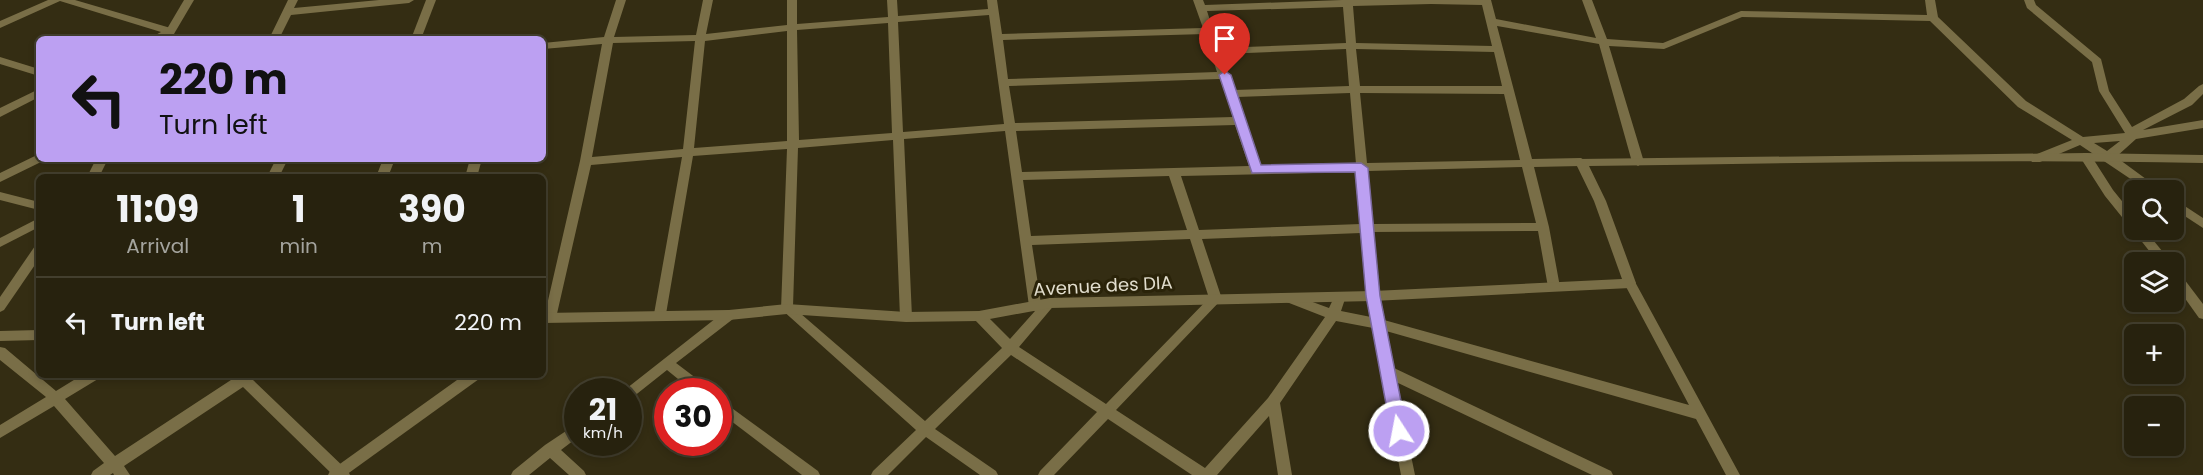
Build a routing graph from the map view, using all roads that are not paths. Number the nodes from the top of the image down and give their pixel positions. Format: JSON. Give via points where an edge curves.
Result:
{"nodes":[{"id":1,"x":56,"y":0,"type":"edge"},
{"id":2,"x":64,"y":0,"type":"edge"},
{"id":3,"x":189,"y":0,"type":"edge"},
{"id":4,"x":293,"y":0,"type":"edge"},
{"id":5,"x":409,"y":0,"type":"edge"},
{"id":6,"x":431,"y":0,"type":"edge"},
{"id":7,"x":621,"y":0,"type":"edge"},
{"id":8,"x":708,"y":0,"type":"edge"},
{"id":9,"x":792,"y":0,"type":"edge"},
{"id":10,"x":891,"y":0,"type":"edge"},
{"id":11,"x":1587,"y":0,"type":"edge"},
{"id":12,"x":1930,"y":0,"type":"edge"},
{"id":13,"x":2029,"y":0,"type":"edge"},
{"id":14,"x":1347,"y":1,"type":"edge"},
{"id":15,"x":1409,"y":1,"type":"edge"},
{"id":16,"x":1486,"y":1,"type":"edge"},
{"id":17,"x":1199,"y":4,"type":"edge"},
{"id":18,"x":993,"y":6,"type":"edge"},
{"id":19,"x":288,"y":12,"type":"junction"},
{"id":20,"x":1933,"y":18,"type":"junction"},
{"id":21,"x":893,"y":21,"type":"junction"},
{"id":22,"x":1490,"y":21,"type":"junction"},
{"id":23,"x":0,"y":25,"type":"edge"},
{"id":24,"x":793,"y":27,"type":"junction"},
{"id":25,"x":1209,"y":31,"type":"junction"},
{"id":26,"x":167,"y":35,"type":"edge"},
{"id":27,"x":276,"y":36,"type":"edge"},
{"id":28,"x":417,"y":36,"type":"edge"},
{"id":29,"x":997,"y":37,"type":"junction"},
{"id":30,"x":700,"y":38,"type":"junction"},
{"id":31,"x":608,"y":40,"type":"junction"},
{"id":32,"x":1603,"y":42,"type":"junction"},
{"id":33,"x":546,"y":46,"type":"edge"},
{"id":34,"x":1351,"y":46,"type":"junction"},
{"id":35,"x":1497,"y":49,"type":"junction"},
{"id":36,"x":1216,"y":51,"type":"junction"},
{"id":37,"x":0,"y":60,"type":"edge"},
{"id":38,"x":36,"y":72,"type":"edge"},
{"id":39,"x":1225,"y":75,"type":"junction"},
{"id":40,"x":1004,"y":83,"type":"junction"},
{"id":41,"x":2203,"y":88,"type":"edge"},
{"id":42,"x":1355,"y":89,"type":"junction"},
{"id":43,"x":1507,"y":90,"type":"junction"},
{"id":44,"x":36,"y":94,"type":"edge"},
{"id":45,"x":1232,"y":94,"type":"junction"},
{"id":46,"x":0,"y":112,"type":"edge"},
{"id":47,"x":1241,"y":121,"type":"junction"},
{"id":48,"x":2203,"y":124,"type":"edge"},
{"id":49,"x":1010,"y":127,"type":"junction"},
{"id":50,"x":898,"y":136,"type":"junction"},
{"id":51,"x":2133,"y":136,"type":"junction"},
{"id":52,"x":2079,"y":141,"type":"junction"},
{"id":53,"x":793,"y":142,"type":"junction"},
{"id":54,"x":688,"y":153,"type":"junction"},
{"id":55,"x":2086,"y":157,"type":"junction"},
{"id":56,"x":2108,"y":157,"type":"junction"},
{"id":57,"x":2036,"y":159,"type":"junction"},
{"id":58,"x":2203,"y":159,"type":"edge"},
{"id":59,"x":36,"y":160,"type":"edge"},
{"id":60,"x":586,"y":160,"type":"junction"},
{"id":61,"x":1526,"y":162,"type":"junction"},
{"id":62,"x":1581,"y":162,"type":"junction"},
{"id":63,"x":1638,"y":162,"type":"junction"},
{"id":64,"x":1361,"y":168,"type":"junction"},
{"id":65,"x":1256,"y":169,"type":"junction"},
{"id":66,"x":1174,"y":173,"type":"junction"},
{"id":67,"x":1017,"y":176,"type":"junction"},
{"id":68,"x":0,"y":178,"type":"edge"},
{"id":69,"x":2141,"y":180,"type":"edge"},
{"id":70,"x":0,"y":196,"type":"edge"},
{"id":71,"x":36,"y":205,"type":"edge"},
{"id":72,"x":2184,"y":211,"type":"edge"},
{"id":73,"x":2124,"y":212,"type":"edge"},
{"id":74,"x":36,"y":224,"type":"edge"},
{"id":75,"x":2203,"y":225,"type":"edge"},
{"id":76,"x":1543,"y":227,"type":"junction"},
{"id":77,"x":1367,"y":228,"type":"junction"},
{"id":78,"x":1195,"y":234,"type":"junction"},
{"id":79,"x":2147,"y":240,"type":"edge"},
{"id":80,"x":1026,"y":241,"type":"junction"},
{"id":81,"x":0,"y":243,"type":"edge"},
{"id":82,"x":2157,"y":252,"type":"edge"},
{"id":83,"x":36,"y":253,"type":"edge"},
{"id":84,"x":1630,"y":284,"type":"junction"},
{"id":85,"x":1554,"y":287,"type":"junction"},
{"id":86,"x":2184,"y":288,"type":"edge"},
{"id":87,"x":1340,"y":296,"type":"junction"},
{"id":88,"x":1373,"y":296,"type":"junction"},
{"id":89,"x":1288,"y":298,"type":"junction"},
{"id":90,"x":1216,"y":299,"type":"junction"},
{"id":91,"x":1050,"y":303,"type":"junction"},
{"id":92,"x":1035,"y":306,"type":"junction"},
{"id":93,"x":0,"y":307,"type":"edge"},
{"id":94,"x":787,"y":309,"type":"junction"},
{"id":95,"x":660,"y":314,"type":"junction"},
{"id":96,"x":2203,"y":314,"type":"edge"},
{"id":97,"x":729,"y":315,"type":"junction"},
{"id":98,"x":1333,"y":315,"type":"junction"},
{"id":99,"x":546,"y":316,"type":"edge"},
{"id":100,"x":979,"y":316,"type":"junction"},
{"id":101,"x":906,"y":317,"type":"junction"},
{"id":102,"x":546,"y":320,"type":"edge"},
{"id":103,"x":1378,"y":324,"type":"junction"},
{"id":104,"x":36,"y":335,"type":"edge"},
{"id":105,"x":0,"y":336,"type":"edge"},
{"id":106,"x":1010,"y":348,"type":"junction"},
{"id":107,"x":0,"y":352,"type":"edge"},
{"id":108,"x":668,"y":364,"type":"junction"},
{"id":109,"x":1388,"y":371,"type":"junction"},
{"id":110,"x":88,"y":378,"type":"edge"},
{"id":111,"x":243,"y":378,"type":"edge"},
{"id":112,"x":245,"y":378,"type":"edge"},
{"id":113,"x":470,"y":378,"type":"edge"},
{"id":114,"x":686,"y":378,"type":"edge"},
{"id":115,"x":642,"y":383,"type":"edge"},
{"id":116,"x":56,"y":399,"type":"junction"},
{"id":117,"x":1273,"y":402,"type":"junction"},
{"id":118,"x":1107,"y":411,"type":"junction"},
{"id":119,"x":732,"y":414,"type":"edge"},
{"id":120,"x":1700,"y":414,"type":"junction"},
{"id":121,"x":926,"y":429,"type":"junction"},
{"id":122,"x":0,"y":432,"type":"edge"},
{"id":123,"x":564,"y":439,"type":"edge"},
{"id":124,"x":550,"y":449,"type":"junction"},
{"id":125,"x":118,"y":470,"type":"edge"},
{"id":126,"x":339,"y":474,"type":"edge"},
{"id":127,"x":1410,"y":474,"type":"edge"},
{"id":128,"x":98,"y":475,"type":"edge"},
{"id":129,"x":518,"y":475,"type":"edge"},
{"id":130,"x":579,"y":475,"type":"edge"},
{"id":131,"x":813,"y":475,"type":"edge"},
{"id":132,"x":878,"y":475,"type":"edge"},
{"id":133,"x":991,"y":475,"type":"edge"},
{"id":134,"x":1045,"y":475,"type":"edge"},
{"id":135,"x":1206,"y":475,"type":"edge"},
{"id":136,"x":1285,"y":475,"type":"edge"},
{"id":137,"x":1606,"y":475,"type":"edge"},
{"id":138,"x":1733,"y":475,"type":"edge"}],
"edges":[{"from":1,"to":23,"type":"street"},
{"from":2,"to":26,"type":"street"},
{"from":3,"to":26,"type":"street"},
{"from":4,"to":19,"type":"street"},
{"from":5,"to":19,"type":"street"},
{"from":6,"to":28,"type":"street"},
{"from":7,"to":31,"type":"street"},
{"from":8,"to":30,"type":"street"},
{"from":9,"to":24,"type":"street"},
{"from":10,"to":21,"type":"street"},
{"from":11,"to":32,"type":"street"},
{"from":12,"to":20,"type":"street"},
{"from":13,"to":51,"type":"street","via":[[2038,13],[2097,61],[2097,77],[2113,109]]},
{"from":14,"to":15,"type":"street"},
{"from":14,"to":17,"type":"street"},
{"from":14,"to":34,"type":"street"},
{"from":15,"to":16,"type":"street"},
{"from":16,"to":22,"type":"street"},
{"from":17,"to":25,"type":"street"},
{"from":18,"to":21,"type":"street"},
{"from":18,"to":29,"type":"street"},
{"from":19,"to":27,"type":"street"},
{"from":20,"to":32,"type":"street","via":[[1741,14],[1664,46]]},
{"from":20,"to":52,"type":"street","via":[[2022,104]]},
{"from":21,"to":24,"type":"street"},
{"from":21,"to":50,"type":"street"},
{"from":22,"to":32,"type":"street"},
{"from":22,"to":35,"type":"street"},
{"from":24,"to":30,"type":"street"},
{"from":24,"to":53,"type":"street"},
{"from":25,"to":29,"type":"street"},
{"from":25,"to":36,"type":"street"},
{"from":29,"to":40,"type":"street"},
{"from":30,"to":31,"type":"street"},
{"from":30,"to":54,"type":"street"},
{"from":31,"to":33,"type":"street"},
{"from":31,"to":60,"type":"street"},
{"from":32,"to":63,"type":"street"},
{"from":34,"to":35,"type":"street"},
{"from":34,"to":36,"type":"street"},
{"from":34,"to":42,"type":"street"},
{"from":35,"to":43,"type":"street"},
{"from":36,"to":39,"type":"street"},
{"from":37,"to":38,"type":"street"},
{"from":39,"to":40,"type":"street"},
{"from":39,"to":45,"type":"street"},
{"from":40,"to":49,"type":"street"},
{"from":41,"to":51,"type":"street","via":[[2188,102],[2137,129]]},
{"from":42,"to":43,"type":"street"},
{"from":42,"to":45,"type":"street"},
{"from":42,"to":64,"type":"street"},
{"from":43,"to":61,"type":"street"},
{"from":44,"to":46,"type":"street"},
{"from":45,"to":47,"type":"street"},
{"from":47,"to":49,"type":"street"},
{"from":47,"to":65,"type":"street"},
{"from":48,"to":51,"type":"street"},
{"from":49,"to":50,"type":"street"},
{"from":49,"to":67,"type":"street"},
{"from":50,"to":53,"type":"street"},
{"from":50,"to":101,"type":"street"},
{"from":51,"to":52,"type":"street"},
{"from":51,"to":56,"type":"street"},
{"from":52,"to":56,"type":"street"},
{"from":52,"to":57,"type":"street"},
{"from":53,"to":54,"type":"street"},
{"from":53,"to":94,"type":"street"},
{"from":54,"to":60,"type":"street"},
{"from":54,"to":95,"type":"street"},
{"from":55,"to":56,"type":"street"},
{"from":55,"to":57,"type":"street"},
{"from":55,"to":73,"type":"street"},
{"from":56,"to":58,"type":"street"},
{"from":56,"to":69,"type":"street"},
{"from":57,"to":63,"type":"street"},
{"from":59,"to":68,"type":"street"},
{"from":60,"to":99,"type":"street"},
{"from":61,"to":62,"type":"street"},
{"from":61,"to":64,"type":"street"},
{"from":61,"to":76,"type":"street"},
{"from":62,"to":63,"type":"street"},
{"from":62,"to":84,"type":"street","via":[[1600,201]]},
{"from":64,"to":65,"type":"street"},
{"from":64,"to":77,"type":"street"},
{"from":65,"to":66,"type":"street"},
{"from":66,"to":67,"type":"street"},
{"from":66,"to":78,"type":"street"},
{"from":67,"to":80,"type":"street"},
{"from":70,"to":71,"type":"street"},
{"from":72,"to":75,"type":"street"},
{"from":74,"to":81,"type":"street"},
{"from":76,"to":77,"type":"street"},
{"from":76,"to":85,"type":"street"},
{"from":77,"to":78,"type":"street"},
{"from":77,"to":88,"type":"street"},
{"from":78,"to":80,"type":"street"},
{"from":78,"to":90,"type":"street"},
{"from":79,"to":82,"type":"street"},
{"from":80,"to":92,"type":"street"},
{"from":83,"to":93,"type":"street"},
{"from":84,"to":85,"type":"street","name":"Avenue des DIA"},
{"from":84,"to":120,"type":"street"},
{"from":85,"to":88,"type":"street","name":"Avenue des DIA"},
{"from":86,"to":96,"type":"street"},
{"from":87,"to":88,"type":"street","name":"Avenue des DIA"},
{"from":87,"to":89,"type":"street","name":"Avenue des DIA"},
{"from":87,"to":98,"type":"street"},
{"from":88,"to":103,"type":"street"},
{"from":89,"to":90,"type":"street","name":"Avenue des DIA"},
{"from":89,"to":98,"type":"street"},
{"from":90,"to":91,"type":"street","name":"Avenue des DIA"},
{"from":90,"to":118,"type":"street"},
{"from":91,"to":92,"type":"street","name":"Avenue des DIA"},
{"from":91,"to":106,"type":"street"},
{"from":92,"to":100,"type":"street","name":"Avenue des DIA"},
{"from":94,"to":97,"type":"street","name":"Avenue des DIA"},
{"from":94,"to":101,"type":"street","name":"Avenue des DIA"},
{"from":94,"to":121,"type":"street"},
{"from":95,"to":97,"type":"street","name":"Avenue des DIA"},
{"from":95,"to":102,"type":"street","name":"Avenue des DIA"},
{"from":97,"to":108,"type":"street"},
{"from":98,"to":103,"type":"street"},
{"from":98,"to":117,"type":"street"},
{"from":100,"to":101,"type":"street","name":"Avenue des DIA"},
{"from":100,"to":106,"type":"street"},
{"from":103,"to":109,"type":"street"},
{"from":103,"to":120,"type":"street"},
{"from":104,"to":105,"type":"street"},
{"from":106,"to":118,"type":"street"},
{"from":106,"to":121,"type":"street"},
{"from":107,"to":116,"type":"street"},
{"from":108,"to":114,"type":"street"},
{"from":108,"to":115,"type":"street"},
{"from":109,"to":127,"type":"street"},
{"from":109,"to":137,"type":"street"},
{"from":110,"to":116,"type":"street"},
{"from":111,"to":125,"type":"street"},
{"from":112,"to":126,"type":"street"},
{"from":113,"to":126,"type":"street"},
{"from":116,"to":122,"type":"street"},
{"from":116,"to":125,"type":"street"},
{"from":117,"to":135,"type":"street"},
{"from":117,"to":136,"type":"street"},
{"from":118,"to":134,"type":"street"},
{"from":118,"to":135,"type":"street"},
{"from":119,"to":131,"type":"street"},
{"from":120,"to":138,"type":"street"},
{"from":121,"to":132,"type":"street"},
{"from":121,"to":133,"type":"street"},
{"from":123,"to":124,"type":"street"},
{"from":124,"to":129,"type":"street"},
{"from":124,"to":130,"type":"street"},
{"from":125,"to":128,"type":"street"}]}
